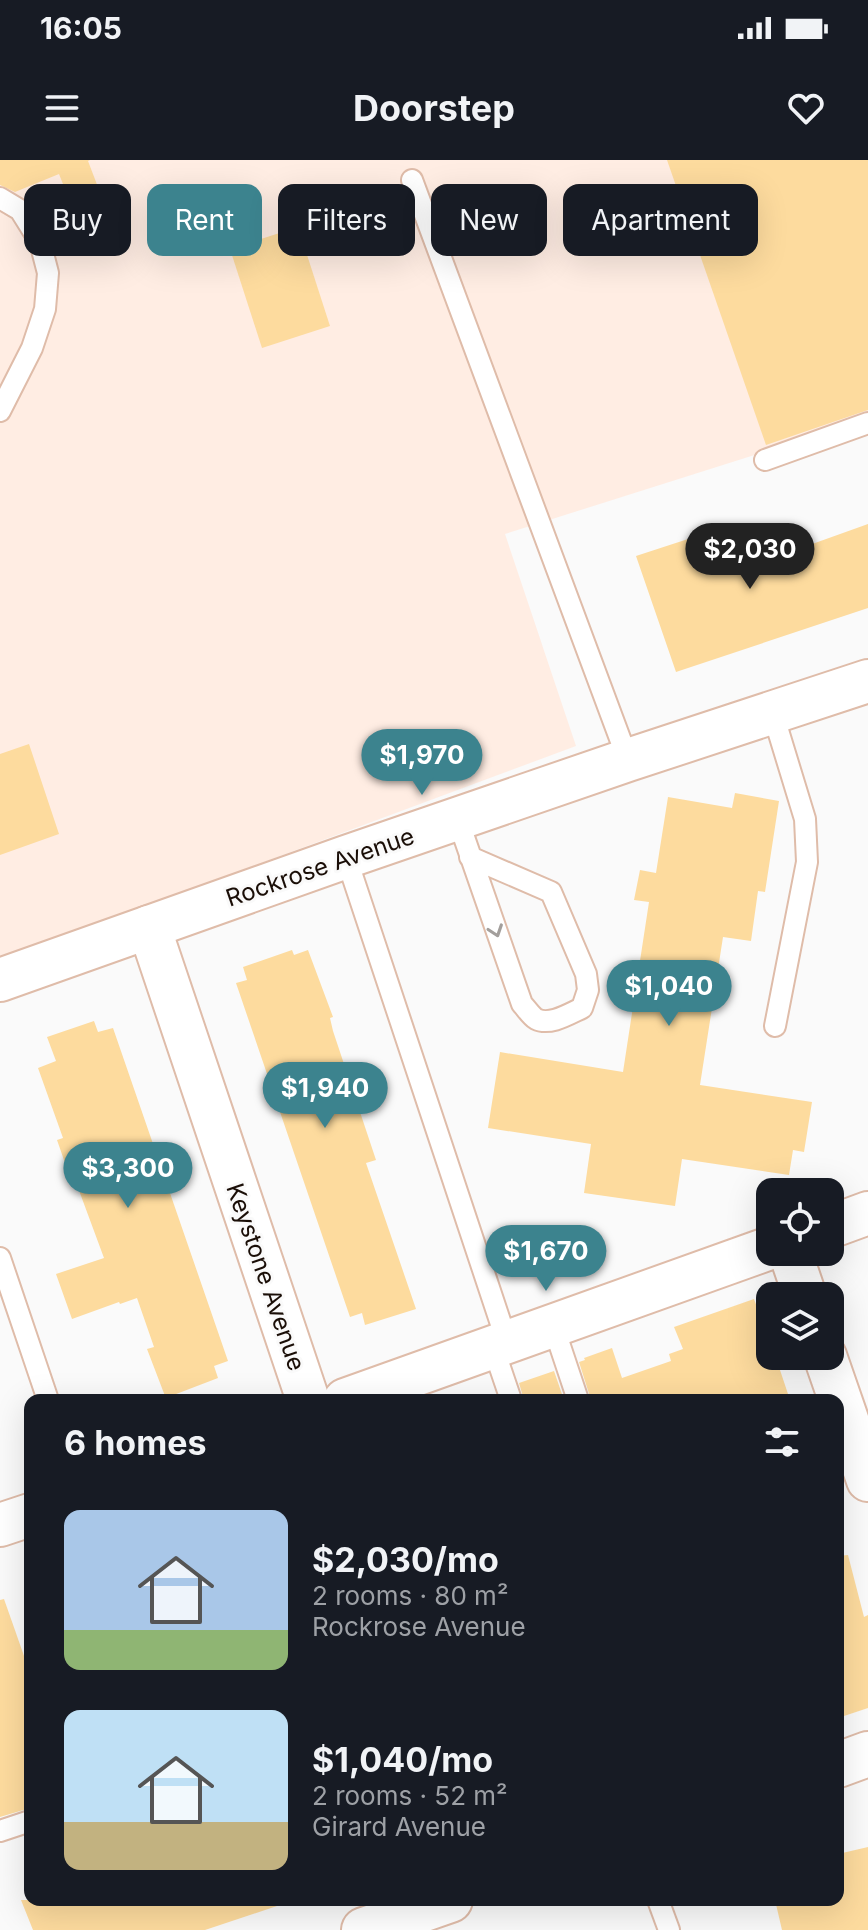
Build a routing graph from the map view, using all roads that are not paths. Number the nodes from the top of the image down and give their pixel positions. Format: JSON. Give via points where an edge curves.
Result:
{"nodes":[{"id":1,"x":412,"y":180,"type":"dead end"},
{"id":2,"x":0,"y":198,"type":"edge"},
{"id":3,"x":0,"y":411,"type":"edge"},
{"id":4,"x":868,"y":423,"type":"edge"},
{"id":5,"x":765,"y":460,"type":"dead end"},
{"id":6,"x":868,"y":681,"type":"edge"},
{"id":7,"x":773,"y":714,"type":"junction"},
{"id":8,"x":628,"y":760,"type":"junction"},
{"id":9,"x":464,"y":838,"type":"junction"},
{"id":10,"x":346,"y":857,"type":"junction"},
{"id":11,"x":149,"y":927,"type":"junction"},
{"id":12,"x":0,"y":980,"type":"edge"},
{"id":13,"x":775,"y":1026,"type":"dead end"},
{"id":14,"x":868,"y":1213,"type":"edge"},
{"id":15,"x":844,"y":1222,"type":"edge"},
{"id":16,"x":756,"y":1253,"type":"edge"},
{"id":17,"x":0,"y":1258,"type":"edge"},
{"id":18,"x":553,"y":1325,"type":"junction"},
{"id":19,"x":500,"y":1345,"type":"junction"},
{"id":20,"x":830,"y":1370,"type":"edge"},
{"id":21,"x":46,"y":1394,"type":"edge"},
{"id":22,"x":306,"y":1394,"type":"edge"},
{"id":23,"x":362,"y":1394,"type":"edge"},
{"id":24,"x":510,"y":1394,"type":"edge"},
{"id":25,"x":576,"y":1394,"type":"edge"},
{"id":26,"x":838,"y":1394,"type":"edge"},
{"id":27,"x":844,"y":1411,"type":"edge"},
{"id":28,"x":868,"y":1480,"type":"edge"},
{"id":29,"x":24,"y":1517,"type":"edge"},
{"id":30,"x":0,"y":1525,"type":"edge"},
{"id":31,"x":868,"y":1754,"type":"edge"},
{"id":32,"x":844,"y":1763,"type":"edge"},
{"id":33,"x":24,"y":1823,"type":"edge"},
{"id":34,"x":0,"y":1831,"type":"edge"},
{"id":35,"x":433,"y":1906,"type":"edge"},
{"id":36,"x":660,"y":1906,"type":"edge"},
{"id":37,"x":364,"y":1930,"type":"edge"},
{"id":38,"x":669,"y":1930,"type":"edge"}],
"edges":[{"from":1,"to":8,"type":"lane"},
{"from":2,"to":3,"type":"lane","via":[[20,210],[40,242],[48,273],[45,309],[32,348]]},
{"from":4,"to":5,"type":"lane"},
{"from":6,"to":7,"type":"street","name":"Rockrose Avenue"},
{"from":7,"to":8,"type":"street","name":"Rockrose Avenue"},
{"from":7,"to":13,"type":"lane","via":[[807,842]]},
{"from":8,"to":9,"type":"street","name":"Rockrose Avenue"},
{"from":9,"to":9,"type":"lane","one_way":true,"via":[[522,1004],[536,1018],[548,1021],[582,1008],[586,974],[551,892]]},
{"from":9,"to":10,"type":"street","name":"Rockrose Avenue"},
{"from":10,"to":11,"type":"street","name":"Rockrose Avenue"},
{"from":10,"to":19,"type":"lane"},
{"from":11,"to":12,"type":"street","name":"Rockrose Avenue"},
{"from":11,"to":22,"type":"street","name":"Keystone Avenue"},
{"from":14,"to":15,"type":"street"},
{"from":16,"to":18,"type":"street"},
{"from":17,"to":21,"type":"lane"},
{"from":18,"to":19,"type":"street"},
{"from":18,"to":25,"type":"lane"},
{"from":19,"to":23,"type":"street"},
{"from":19,"to":24,"type":"lane"},
{"from":20,"to":26,"type":"street"},
{"from":27,"to":28,"type":"street"},
{"from":29,"to":30,"type":"street"},
{"from":31,"to":32,"type":"main road"},
{"from":33,"to":34,"type":"lane"},
{"from":35,"to":37,"type":"main road"},
{"from":36,"to":38,"type":"lane"}]}
